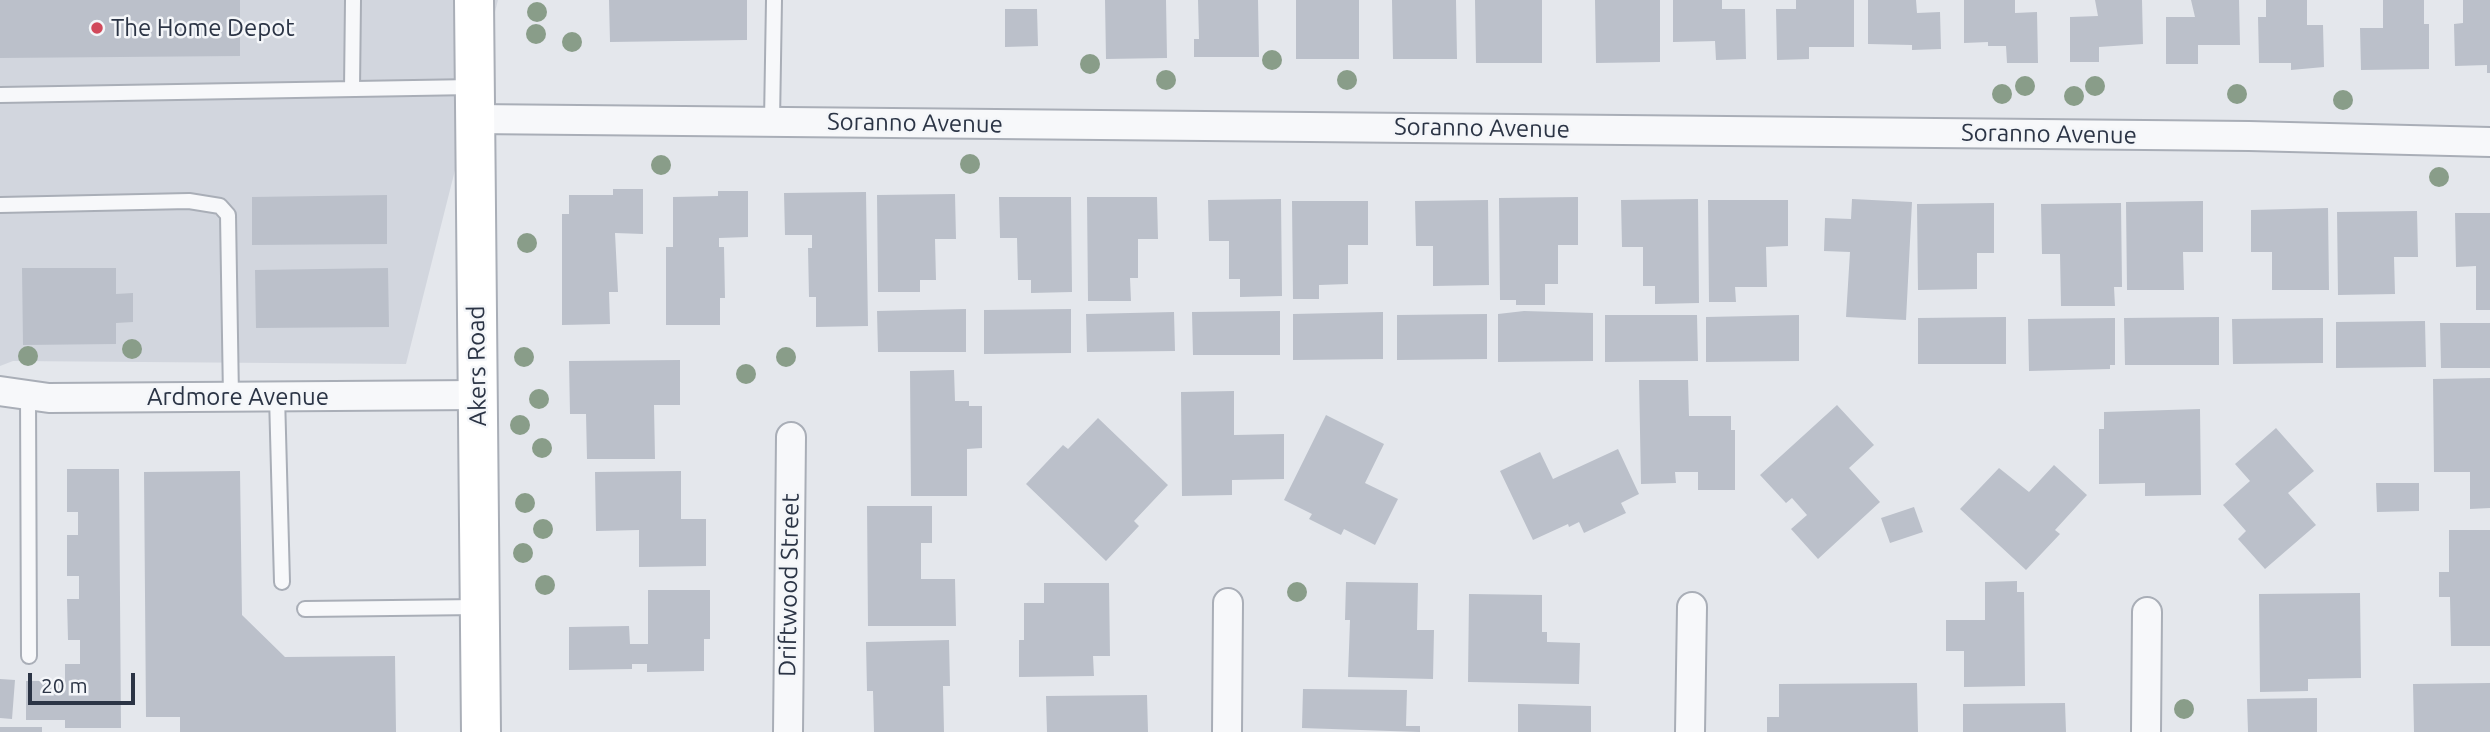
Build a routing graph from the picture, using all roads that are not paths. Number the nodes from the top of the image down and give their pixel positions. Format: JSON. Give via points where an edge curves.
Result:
{"nodes":[{"id":1,"x":352,"y":0,"type":"edge"},
{"id":2,"x":474,"y":0,"type":"edge"},
{"id":3,"x":774,"y":0,"type":"edge"},
{"id":4,"x":352,"y":89,"type":"junction"},
{"id":5,"x":0,"y":94,"type":"edge"},
{"id":6,"x":474,"y":103,"type":"junction"},
{"id":7,"x":772,"y":121,"type":"junction"},
{"id":8,"x":2490,"y":142,"type":"edge"},
{"id":9,"x":0,"y":205,"type":"edge"},
{"id":10,"x":0,"y":391,"type":"edge"},
{"id":11,"x":29,"y":395,"type":"junction"},
{"id":12,"x":477,"y":395,"type":"junction"},
{"id":13,"x":231,"y":397,"type":"junction"},
{"id":14,"x":277,"y":397,"type":"junction"},
{"id":15,"x":791,"y":437,"type":"dead end"},
{"id":16,"x":282,"y":582,"type":"dead end"},
{"id":17,"x":1228,"y":603,"type":"dead end"},
{"id":18,"x":479,"y":607,"type":"junction"},
{"id":19,"x":1692,"y":607,"type":"dead end"},
{"id":20,"x":305,"y":609,"type":"dead end"},
{"id":21,"x":2147,"y":612,"type":"dead end"},
{"id":22,"x":29,"y":656,"type":"dead end"},
{"id":23,"x":481,"y":732,"type":"edge"},
{"id":24,"x":788,"y":732,"type":"edge"},
{"id":25,"x":1227,"y":732,"type":"edge"},
{"id":26,"x":1690,"y":732,"type":"edge"},
{"id":27,"x":2146,"y":732,"type":"edge"}],
"edges":[{"from":1,"to":4,"type":"lane"},
{"from":2,"to":6,"type":"street","name":"Akers Road"},
{"from":3,"to":7,"type":"lane"},
{"from":4,"to":5,"type":"lane"},
{"from":4,"to":6,"type":"lane"},
{"from":6,"to":7,"type":"street","name":"Soranno Avenue"},
{"from":6,"to":12,"type":"street","name":"Akers Road"},
{"from":7,"to":8,"type":"street","name":"Soranno Avenue"},
{"from":9,"to":13,"type":"lane","via":[[189,201],[220,206],[228,215]]},
{"from":10,"to":11,"type":"street","name":"Ardmore Avenue"},
{"from":11,"to":13,"type":"street","name":"Ardmore Avenue"},
{"from":11,"to":22,"type":"lane"},
{"from":12,"to":14,"type":"street","name":"Ardmore Avenue"},
{"from":12,"to":18,"type":"street","name":"Akers Road"},
{"from":13,"to":14,"type":"street","name":"Ardmore Avenue"},
{"from":14,"to":16,"type":"lane"},
{"from":15,"to":24,"type":"street","name":"Driftwood Street"},
{"from":17,"to":25,"type":"street"},
{"from":18,"to":20,"type":"lane"},
{"from":18,"to":23,"type":"street","name":"Akers Road"},
{"from":19,"to":26,"type":"street"},
{"from":21,"to":27,"type":"street"}]}
